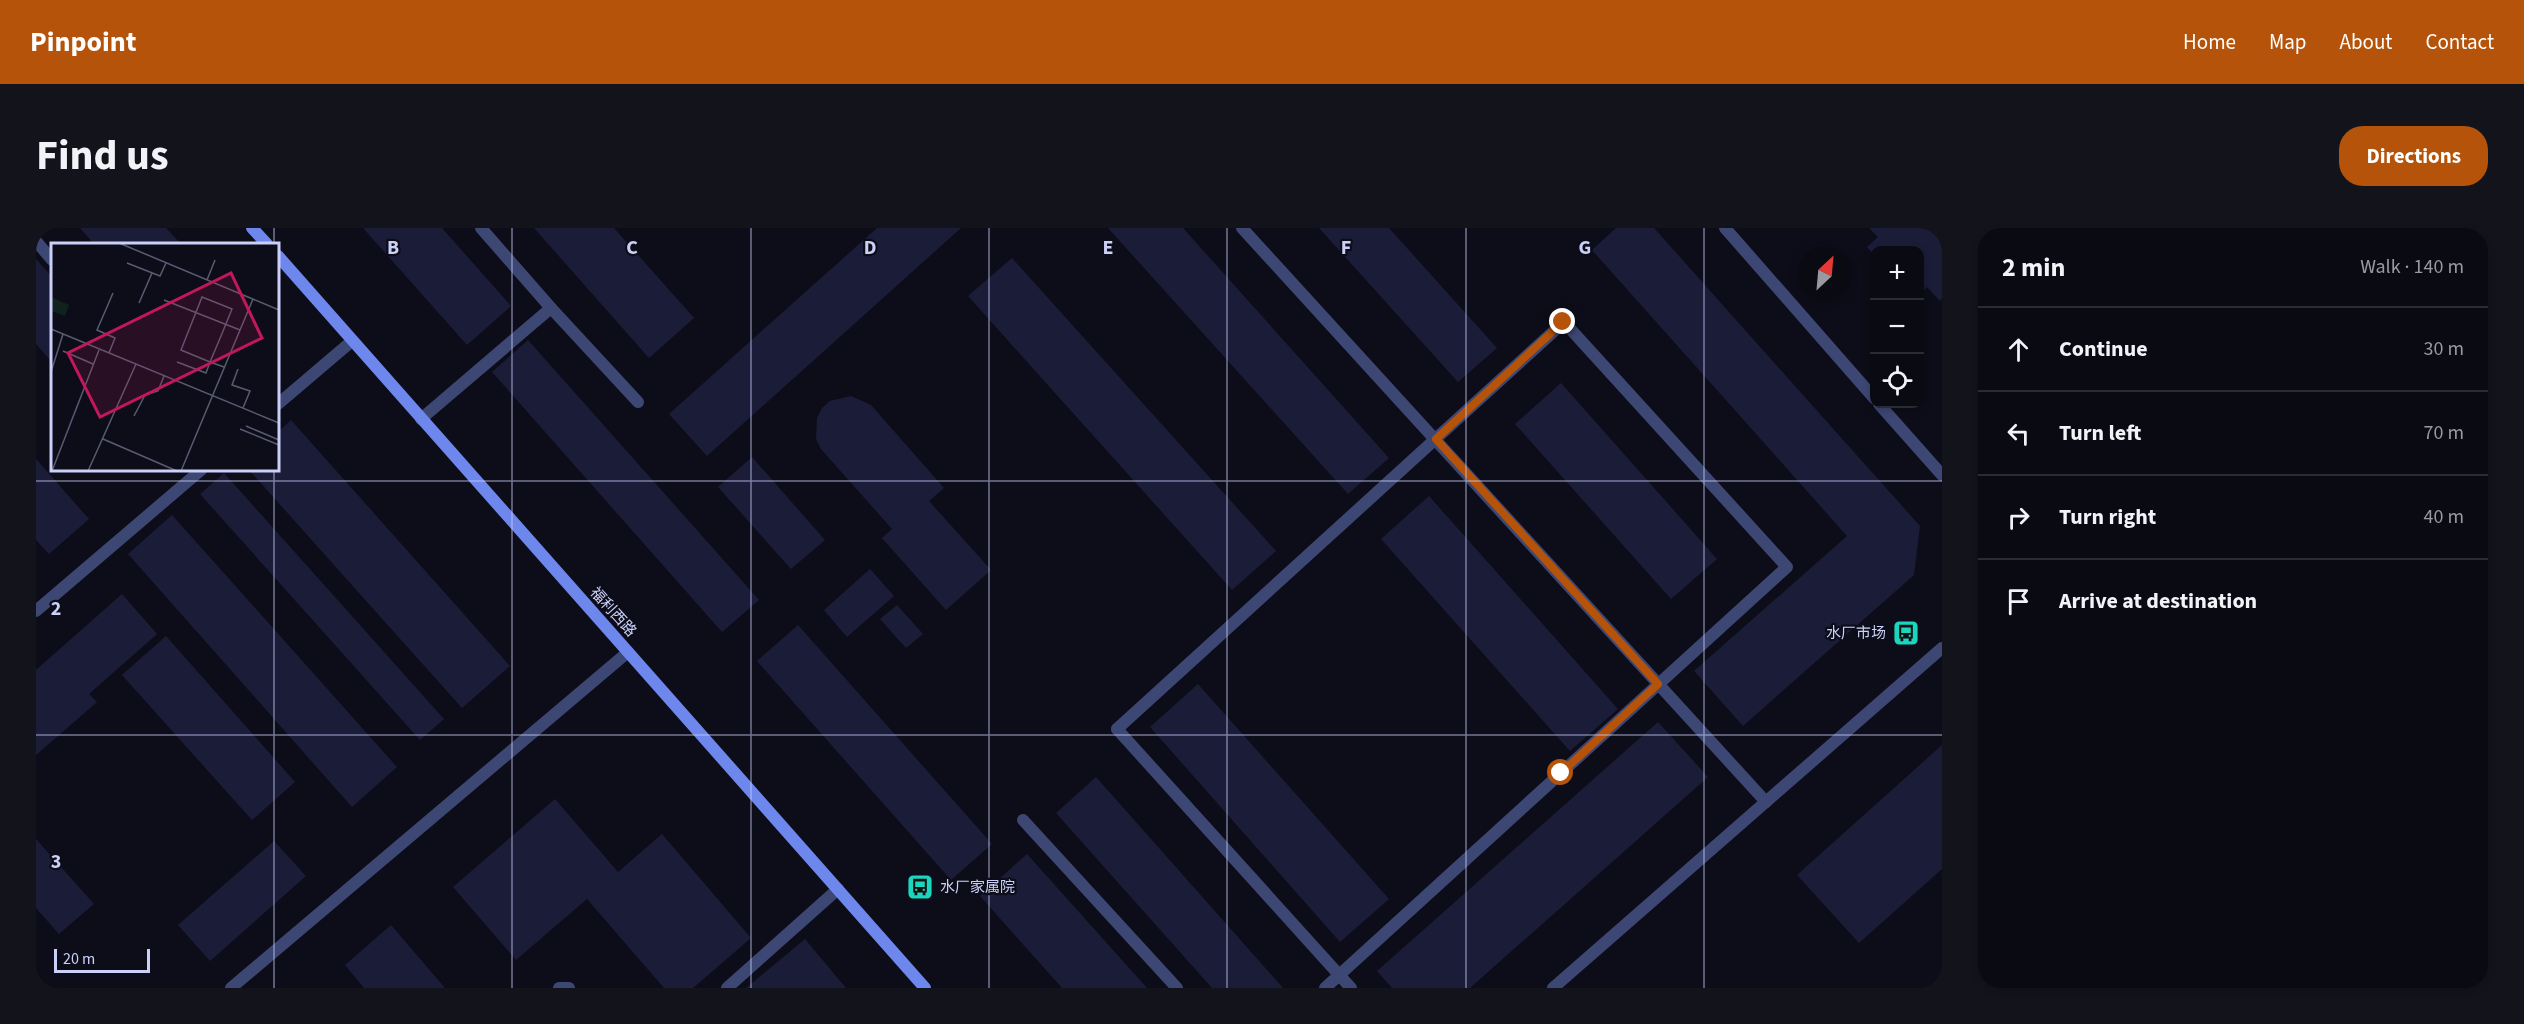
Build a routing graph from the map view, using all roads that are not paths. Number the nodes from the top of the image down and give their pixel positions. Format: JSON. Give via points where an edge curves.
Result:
{"nodes":[{"id":1,"x":252,"y":228,"type":"edge"},
{"id":2,"x":481,"y":228,"type":"edge"},
{"id":3,"x":1242,"y":228,"type":"edge"},
{"id":4,"x":1725,"y":228,"type":"edge"},
{"id":5,"x":36,"y":241,"type":"edge"},
{"id":6,"x":266,"y":243,"type":"edge"},
{"id":7,"x":279,"y":257,"type":"edge"},
{"id":8,"x":51,"y":259,"type":"edge"},
{"id":9,"x":551,"y":308,"type":"junction"},
{"id":10,"x":352,"y":341,"type":"junction"},
{"id":11,"x":1870,"y":392,"type":"edge"},
{"id":12,"x":638,"y":402,"type":"dead end"},
{"id":13,"x":279,"y":404,"type":"edge"},
{"id":14,"x":1883,"y":408,"type":"edge"},
{"id":15,"x":422,"y":420,"type":"junction"},
{"id":16,"x":1436,"y":439,"type":"junction"},
{"id":17,"x":200,"y":471,"type":"edge"},
{"id":18,"x":1942,"y":475,"type":"edge"},
{"id":19,"x":36,"y":611,"type":"edge"},
{"id":20,"x":1942,"y":648,"type":"edge"},
{"id":21,"x":628,"y":652,"type":"junction"},
{"id":22,"x":1658,"y":684,"type":"junction"},
{"id":23,"x":1766,"y":802,"type":"junction"},
{"id":24,"x":1023,"y":820,"type":"dead end"},
{"id":25,"x":838,"y":889,"type":"junction"},
{"id":26,"x":1339,"y":975,"type":"junction"},
{"id":27,"x":231,"y":988,"type":"edge"},
{"id":28,"x":559,"y":988,"type":"edge"},
{"id":29,"x":569,"y":988,"type":"edge"},
{"id":30,"x":727,"y":988,"type":"edge"},
{"id":31,"x":925,"y":988,"type":"edge"},
{"id":32,"x":1177,"y":988,"type":"edge"},
{"id":33,"x":1325,"y":988,"type":"edge"},
{"id":34,"x":1351,"y":988,"type":"edge"},
{"id":35,"x":1553,"y":988,"type":"edge"}],
"edges":[{"from":1,"to":6,"type":"main road"},
{"from":2,"to":9,"type":"street"},
{"from":3,"to":16,"type":"street"},
{"from":4,"to":11,"type":"street"},
{"from":5,"to":8,"type":"street"},
{"from":7,"to":10,"type":"main road","name":"福利西路"},
{"from":9,"to":12,"type":"street"},
{"from":9,"to":15,"type":"street"},
{"from":10,"to":13,"type":"street"},
{"from":10,"to":15,"type":"main road","name":"福利西路"},
{"from":14,"to":18,"type":"street"},
{"from":15,"to":21,"type":"main road","name":"福利西路"},
{"from":16,"to":22,"type":"street"},
{"from":16,"to":22,"type":"street","via":[[1563,322],[1763,540],[1787,567]]},
{"from":16,"to":26,"type":"street","via":[[1117,729]]},
{"from":17,"to":19,"type":"street"},
{"from":20,"to":23,"type":"street"},
{"from":21,"to":25,"type":"main road","name":"福利西路"},
{"from":21,"to":27,"type":"street"},
{"from":22,"to":23,"type":"street"},
{"from":22,"to":26,"type":"street"},
{"from":23,"to":35,"type":"street"},
{"from":24,"to":32,"type":"street"},
{"from":25,"to":30,"type":"street"},
{"from":25,"to":31,"type":"main road","name":"福利西路"},
{"from":26,"to":33,"type":"street"},
{"from":26,"to":34,"type":"street"},
{"from":28,"to":29,"type":"street"}]}
